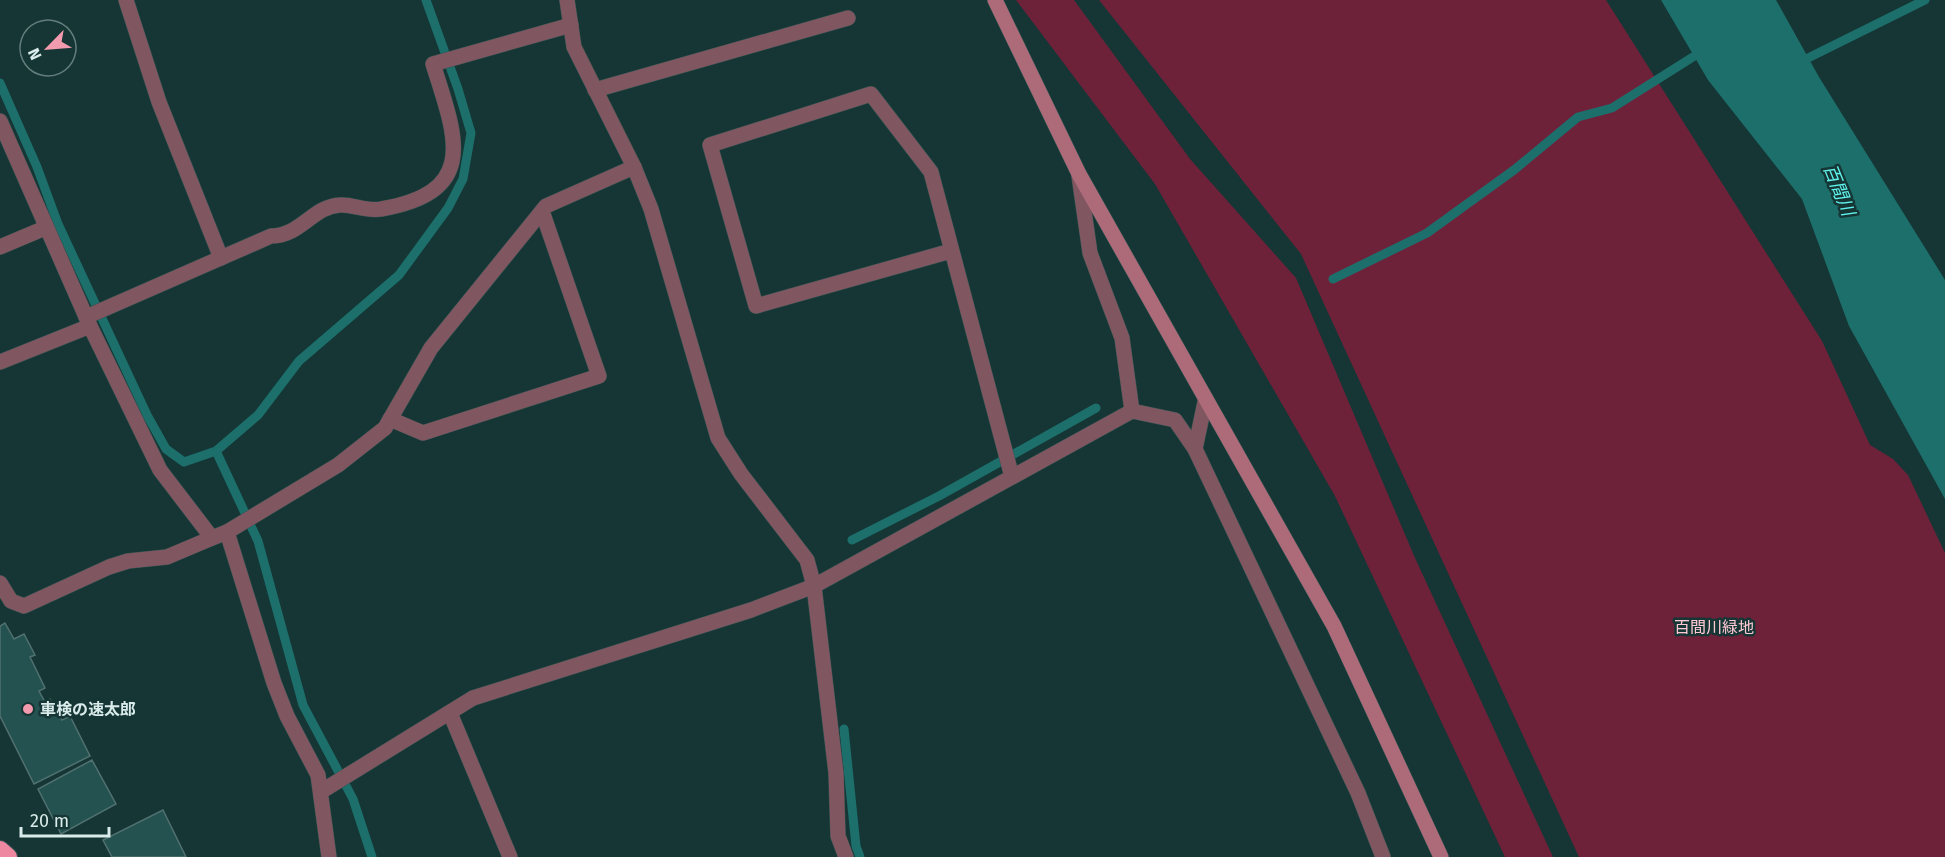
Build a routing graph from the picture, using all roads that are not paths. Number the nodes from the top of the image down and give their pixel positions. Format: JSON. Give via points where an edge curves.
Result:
{"nodes":[{"id":1,"x":126,"y":0,"type":"edge"},
{"id":2,"x":567,"y":0,"type":"edge"},
{"id":3,"x":995,"y":0,"type":"edge"},
{"id":4,"x":849,"y":18,"type":"dead end"},
{"id":5,"x":571,"y":25,"type":"junction"},
{"id":6,"x":595,"y":90,"type":"junction"},
{"id":7,"x":0,"y":121,"type":"edge"},
{"id":8,"x":634,"y":167,"type":"junction"},
{"id":9,"x":1079,"y":174,"type":"junction"},
{"id":10,"x":542,"y":211,"type":"junction"},
{"id":11,"x":45,"y":228,"type":"junction"},
{"id":12,"x":0,"y":247,"type":"edge"},
{"id":13,"x":951,"y":251,"type":"junction"},
{"id":14,"x":221,"y":258,"type":"junction"},
{"id":15,"x":93,"y":317,"type":"junction"},
{"id":16,"x":0,"y":362,"type":"edge"},
{"id":17,"x":1205,"y":402,"type":"junction"},
{"id":18,"x":1132,"y":411,"type":"junction"},
{"id":19,"x":390,"y":419,"type":"junction"},
{"id":20,"x":1195,"y":449,"type":"junction"},
{"id":21,"x":1012,"y":477,"type":"junction"},
{"id":22,"x":227,"y":532,"type":"junction"},
{"id":23,"x":212,"y":538,"type":"junction"},
{"id":24,"x":0,"y":583,"type":"edge"},
{"id":25,"x":814,"y":586,"type":"junction"},
{"id":26,"x":450,"y":713,"type":"junction"},
{"id":27,"x":322,"y":791,"type":"junction"},
{"id":28,"x":0,"y":850,"type":"edge"},
{"id":29,"x":8,"y":857,"type":"edge"},
{"id":30,"x":329,"y":857,"type":"edge"},
{"id":31,"x":510,"y":857,"type":"edge"},
{"id":32,"x":846,"y":857,"type":"edge"},
{"id":33,"x":1383,"y":857,"type":"edge"},
{"id":34,"x":1441,"y":857,"type":"edge"}],
"edges":[{"from":1,"to":14,"type":"street","via":[[159,102]]},
{"from":2,"to":5,"type":"street"},
{"from":3,"to":9,"type":"street"},
{"from":4,"to":6,"type":"street"},
{"from":5,"to":6,"type":"street","via":[[574,47]]},
{"from":5,"to":14,"type":"street","via":[[433,64],[450,117],[454,160],[441,185],[424,196],[379,210],[339,205],[310,218],[291,233],[271,236]]},
{"from":6,"to":8,"type":"street"},
{"from":7,"to":11,"type":"street"},
{"from":8,"to":10,"type":"street"},
{"from":8,"to":25,"type":"street","via":[[651,209],[718,438],[807,560]]},
{"from":9,"to":17,"type":"street"},
{"from":9,"to":18,"type":"street","via":[[1090,253],[1122,338]]},
{"from":10,"to":19,"type":"street","via":[[431,348]]},
{"from":10,"to":19,"type":"street","via":[[599,376],[423,434]]},
{"from":11,"to":12,"type":"street"},
{"from":11,"to":15,"type":"street"},
{"from":13,"to":13,"type":"street","via":[[931,172],[871,94],[710,145],[756,306]]},
{"from":13,"to":21,"type":"street"},
{"from":14,"to":15,"type":"street"},
{"from":15,"to":16,"type":"street"},
{"from":15,"to":23,"type":"street","via":[[160,470]]},
{"from":17,"to":20,"type":"street"},
{"from":17,"to":34,"type":"street","via":[[1334,626]]},
{"from":18,"to":20,"type":"street","via":[[1175,420]]},
{"from":18,"to":21,"type":"street"},
{"from":19,"to":22,"type":"street","via":[[385,428],[338,465]]},
{"from":20,"to":33,"type":"street","via":[[1358,793]]},
{"from":21,"to":25,"type":"street"},
{"from":22,"to":23,"type":"street"},
{"from":22,"to":27,"type":"street","via":[[286,716],[318,775]]},
{"from":23,"to":24,"type":"street","via":[[167,557],[109,567],[24,606],[11,601]]},
{"from":25,"to":26,"type":"street","via":[[751,610],[473,698]]},
{"from":25,"to":32,"type":"street","via":[[836,773],[838,836]]},
{"from":26,"to":27,"type":"street"},
{"from":26,"to":31,"type":"street"},
{"from":27,"to":30,"type":"street"},
{"from":28,"to":29,"type":"highway"}]}
